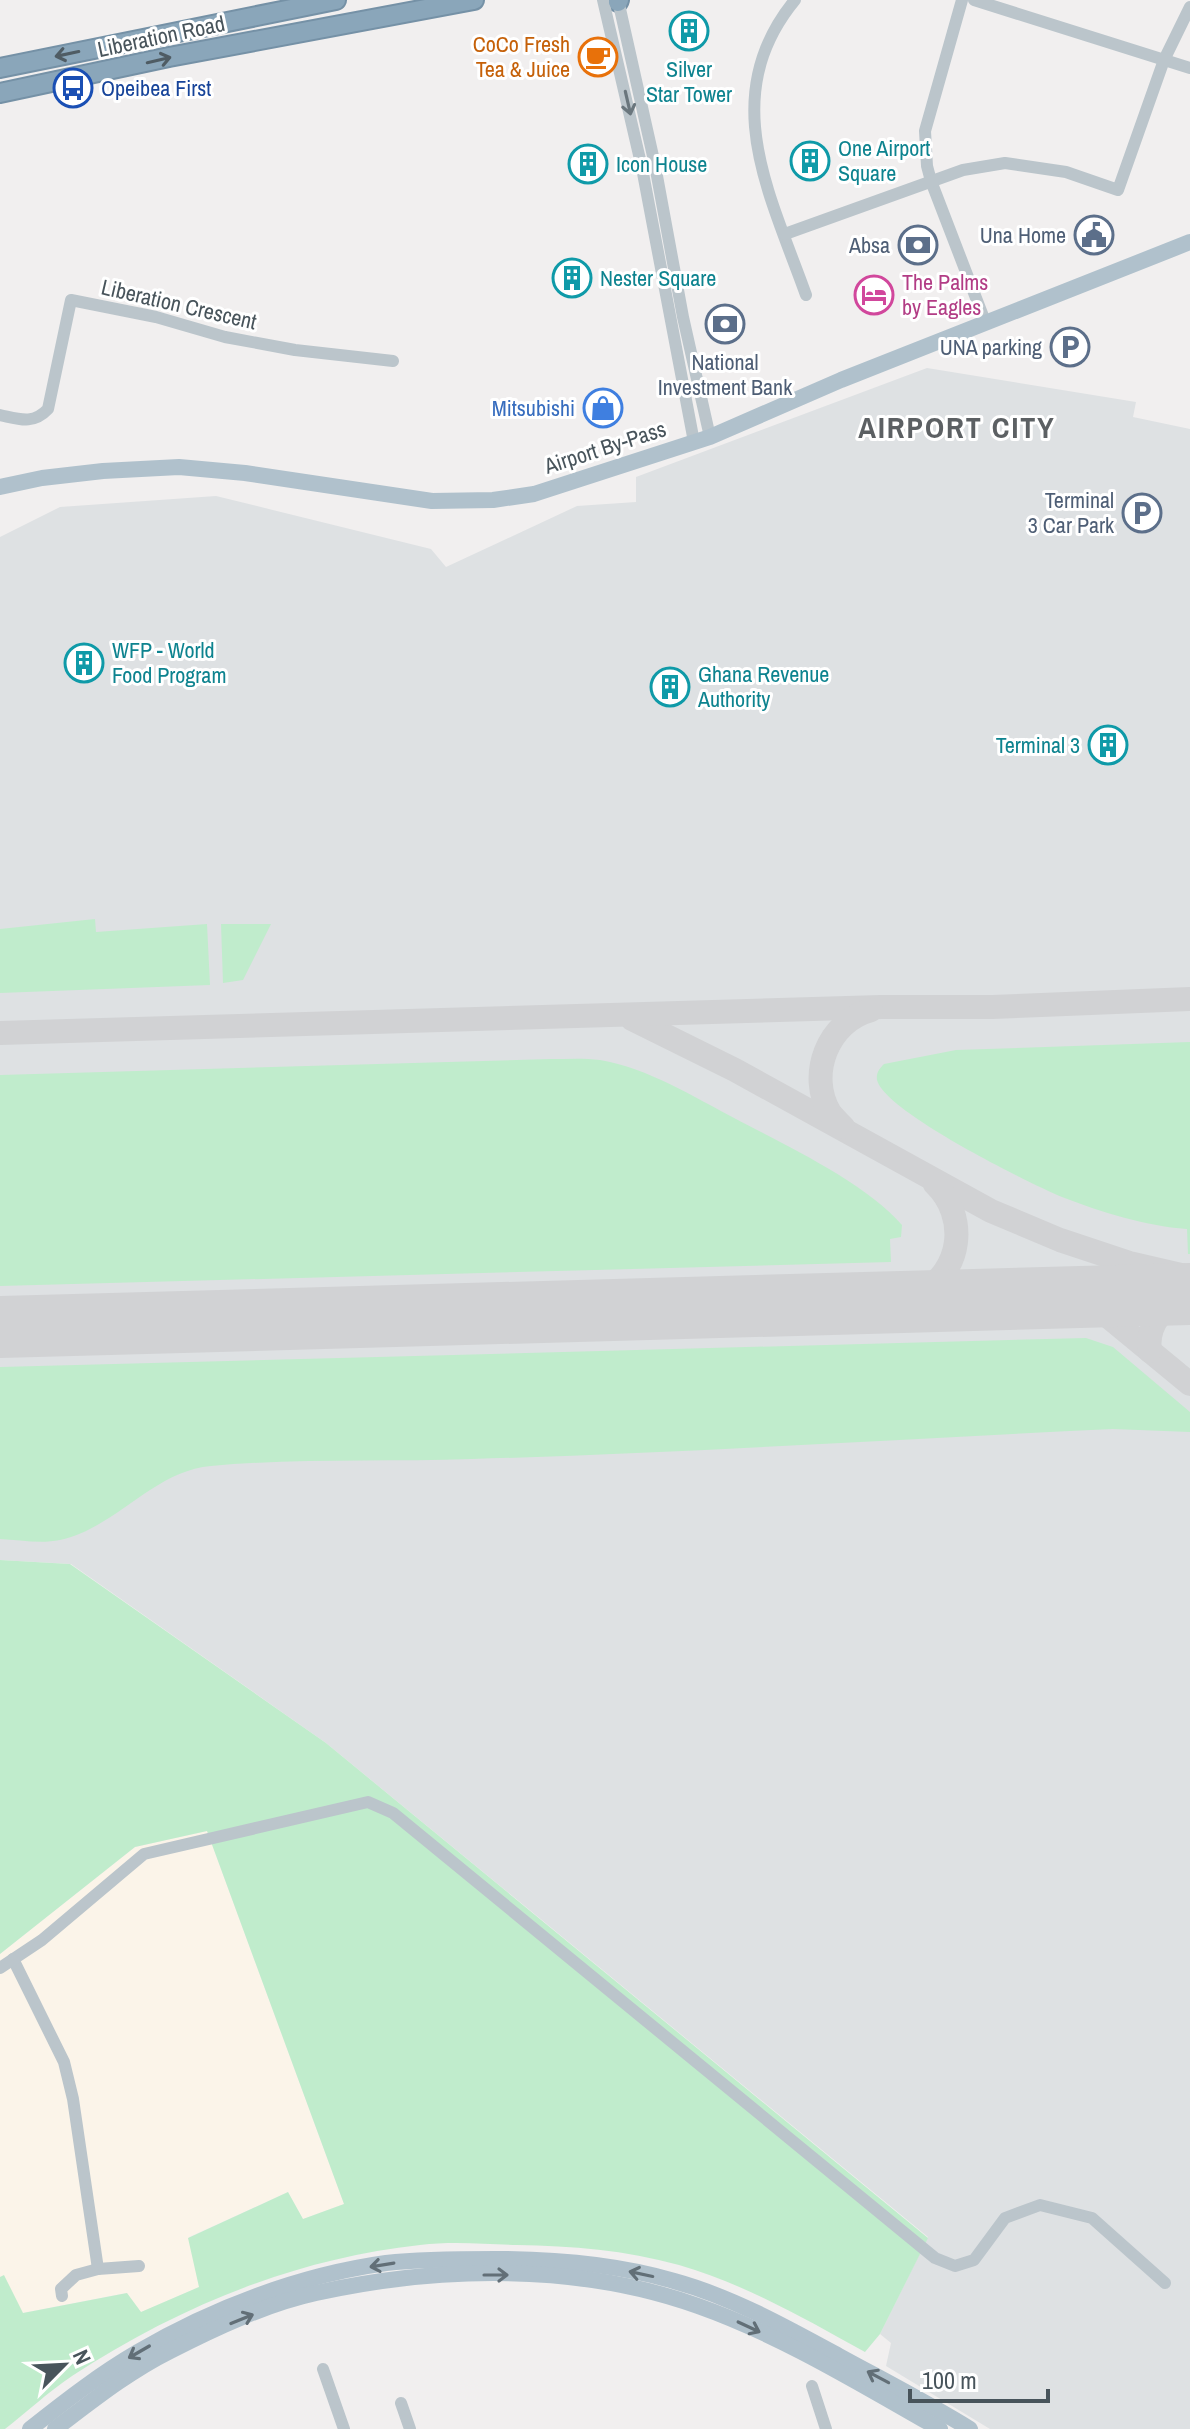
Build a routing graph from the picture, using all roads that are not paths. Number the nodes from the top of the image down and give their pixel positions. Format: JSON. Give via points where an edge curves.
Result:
{"nodes":[{"id":1,"x":336,"y":0,"type":"edge"},
{"id":2,"x":474,"y":0,"type":"edge"},
{"id":3,"x":611,"y":0,"type":"edge"},
{"id":4,"x":795,"y":0,"type":"edge"},
{"id":5,"x":962,"y":0,"type":"edge"},
{"id":6,"x":974,"y":0,"type":"edge"},
{"id":7,"x":448,"y":3,"type":"edge"},
{"id":8,"x":1190,"y":7,"type":"edge"},
{"id":9,"x":1164,"y":60,"type":"junction"},
{"id":10,"x":0,"y":68,"type":"edge"},
{"id":11,"x":1190,"y":68,"type":"edge"},
{"id":12,"x":0,"y":93,"type":"edge"},
{"id":13,"x":931,"y":181,"type":"junction"},
{"id":14,"x":785,"y":234,"type":"junction"},
{"id":15,"x":1190,"y":242,"type":"edge"},
{"id":16,"x":806,"y":295,"type":"dead end"},
{"id":17,"x":986,"y":324,"type":"junction"},
{"id":18,"x":393,"y":361,"type":"dead end"},
{"id":19,"x":0,"y":415,"type":"edge"},
{"id":20,"x":702,"y":439,"type":"junction"},
{"id":21,"x":0,"y":487,"type":"edge"},
{"id":22,"x":13,"y":1959,"type":"junction"},
{"id":23,"x":0,"y":1968,"type":"edge"},
{"id":24,"x":139,"y":2266,"type":"dead end"},
{"id":25,"x":98,"y":2269,"type":"junction"},
{"id":26,"x":1165,"y":2283,"type":"dead end"},
{"id":27,"x":62,"y":2296,"type":"dead end"},
{"id":28,"x":323,"y":2369,"type":"dead end"},
{"id":29,"x":812,"y":2386,"type":"dead end"},
{"id":30,"x":401,"y":2403,"type":"dead end"},
{"id":31,"x":30,"y":2429,"type":"edge"},
{"id":32,"x":55,"y":2429,"type":"edge"},
{"id":33,"x":344,"y":2429,"type":"edge"},
{"id":34,"x":410,"y":2429,"type":"edge"},
{"id":35,"x":826,"y":2429,"type":"edge"},
{"id":36,"x":940,"y":2429,"type":"edge"},
{"id":37,"x":970,"y":2429,"type":"edge"}],
"edges":[{"from":1,"to":10,"type":"highway","name":"Liberation Road","one_way":true},
{"from":2,"to":7,"type":"highway","name":"Liberation Road"},
{"from":3,"to":20,"type":"street","via":[[653,156]]},
{"from":4,"to":14,"type":"street","via":[[763,55],[753,104],[757,155]]},
{"from":5,"to":13,"type":"street","via":[[925,131]]},
{"from":6,"to":9,"type":"street"},
{"from":12,"to":7,"type":"highway","name":"Liberation Road","one_way":true},
{"from":8,"to":9,"type":"street"},
{"from":9,"to":11,"type":"street"},
{"from":9,"to":13,"type":"street","via":[[1118,190],[1066,172],[1005,163]]},
{"from":13,"to":14,"type":"street"},
{"from":13,"to":17,"type":"street"},
{"from":14,"to":16,"type":"street"},
{"from":15,"to":17,"type":"main road","name":"Airport By-Pass"},
{"from":17,"to":20,"type":"main road","name":"Airport By-Pass"},
{"from":18,"to":19,"type":"street","name":"Liberation Crescent","via":[[225,337],[71,300],[48,409],[40,418],[26,421]]},
{"from":20,"to":21,"type":"main road","name":"Airport By-Pass","via":[[534,494],[493,500],[407,499],[179,467],[103,471]]},
{"from":22,"to":23,"type":"street"},
{"from":22,"to":25,"type":"street","via":[[64,2062]]},
{"from":22,"to":26,"type":"street","via":[[144,1854],[368,1802],[393,1813],[935,2258],[955,2266],[974,2260],[1005,2218],[1040,2205],[1092,2218]]},
{"from":24,"to":25,"type":"street"},
{"from":25,"to":27,"type":"street","via":[[70,2279]]},
{"from":28,"to":33,"type":"street"},
{"from":29,"to":35,"type":"street"},
{"from":30,"to":34,"type":"street"},
{"from":37,"to":31,"type":"main road","one_way":true,"via":[[774,2321],[696,2288],[594,2264],[480,2259],[386,2263],[266,2293],[139,2351]]},
{"from":32,"to":36,"type":"main road","one_way":true,"via":[[168,2352],[286,2302],[395,2281],[519,2274],[615,2285],[698,2306],[782,2342]]}]}
